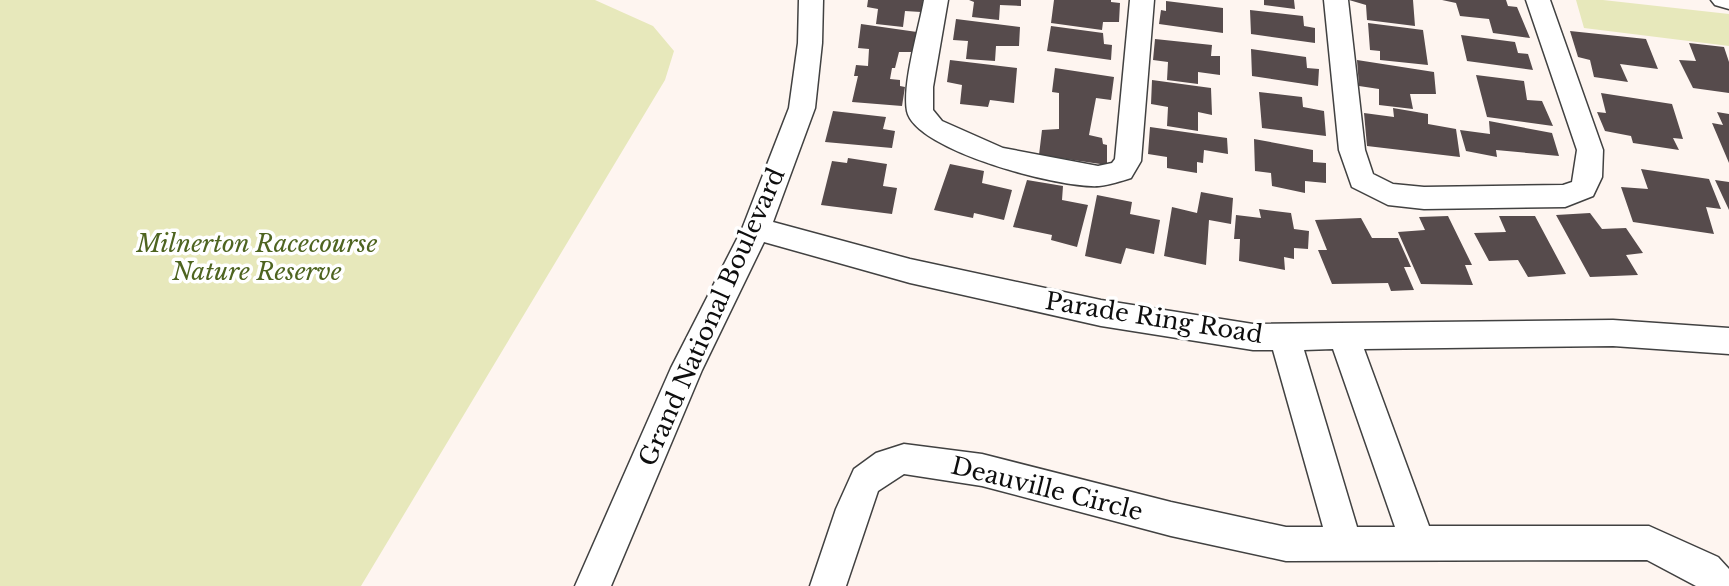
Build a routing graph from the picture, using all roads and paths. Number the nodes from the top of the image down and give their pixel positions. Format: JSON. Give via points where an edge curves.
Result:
{"nodes":[{"id":1,"x":811,"y":0,"type":"edge"},
{"id":2,"x":936,"y":0,"type":"edge"},
{"id":3,"x":1142,"y":0,"type":"edge"},
{"id":4,"x":1336,"y":0,"type":"edge"},
{"id":5,"x":1538,"y":0,"type":"edge"},
{"id":6,"x":1723,"y":0,"type":"edge"},
{"id":7,"x":1729,"y":1,"type":"edge"},
{"id":8,"x":756,"y":229,"type":"junction"},
{"id":9,"x":1344,"y":337,"type":"junction"},
{"id":10,"x":1285,"y":338,"type":"junction"},
{"id":11,"x":1729,"y":341,"type":"edge"},
{"id":12,"x":1418,"y":543,"type":"junction"},
{"id":13,"x":1345,"y":544,"type":"junction"},
{"id":14,"x":593,"y":586,"type":"edge"},
{"id":15,"x":828,"y":586,"type":"edge"},
{"id":16,"x":1720,"y":586,"type":"edge"}],
"edges":[{"from":1,"to":8,"type":"street","name":"Grand National Boulevard","via":[[802,108]]},
{"from":2,"to":3,"type":"street","via":[[920,87],[920,112],[933,128],[997,157],[1098,176],[1121,171],[1128,161]]},
{"from":4,"to":5,"type":"street","via":[[1352,150],[1362,180],[1388,194],[1424,198],[1565,196],[1583,189],[1590,150]]},
{"from":6,"to":7,"type":"street"},
{"from":8,"to":10,"type":"street","name":"Parade Ring Road","via":[[911,271],[1101,313]]},
{"from":8,"to":14,"type":"street","name":"Grand National Boulevard","via":[[687,368]]},
{"from":9,"to":10,"type":"street","name":"Parade Ring Road"},
{"from":9,"to":11,"type":"street","name":"Parade Ring Road","via":[[1613,333]]},
{"from":9,"to":12,"type":"street"},
{"from":10,"to":13,"type":"street"},
{"from":12,"to":13,"type":"street","name":"Deauville Circle"},
{"from":12,"to":16,"type":"street","name":"Deauville Circle","via":[[1648,543],[1705,570]]},
{"from":13,"to":15,"type":"street","name":"Deauville Circle","via":[[1286,544],[982,470],[904,459],[866,480]]}]}
